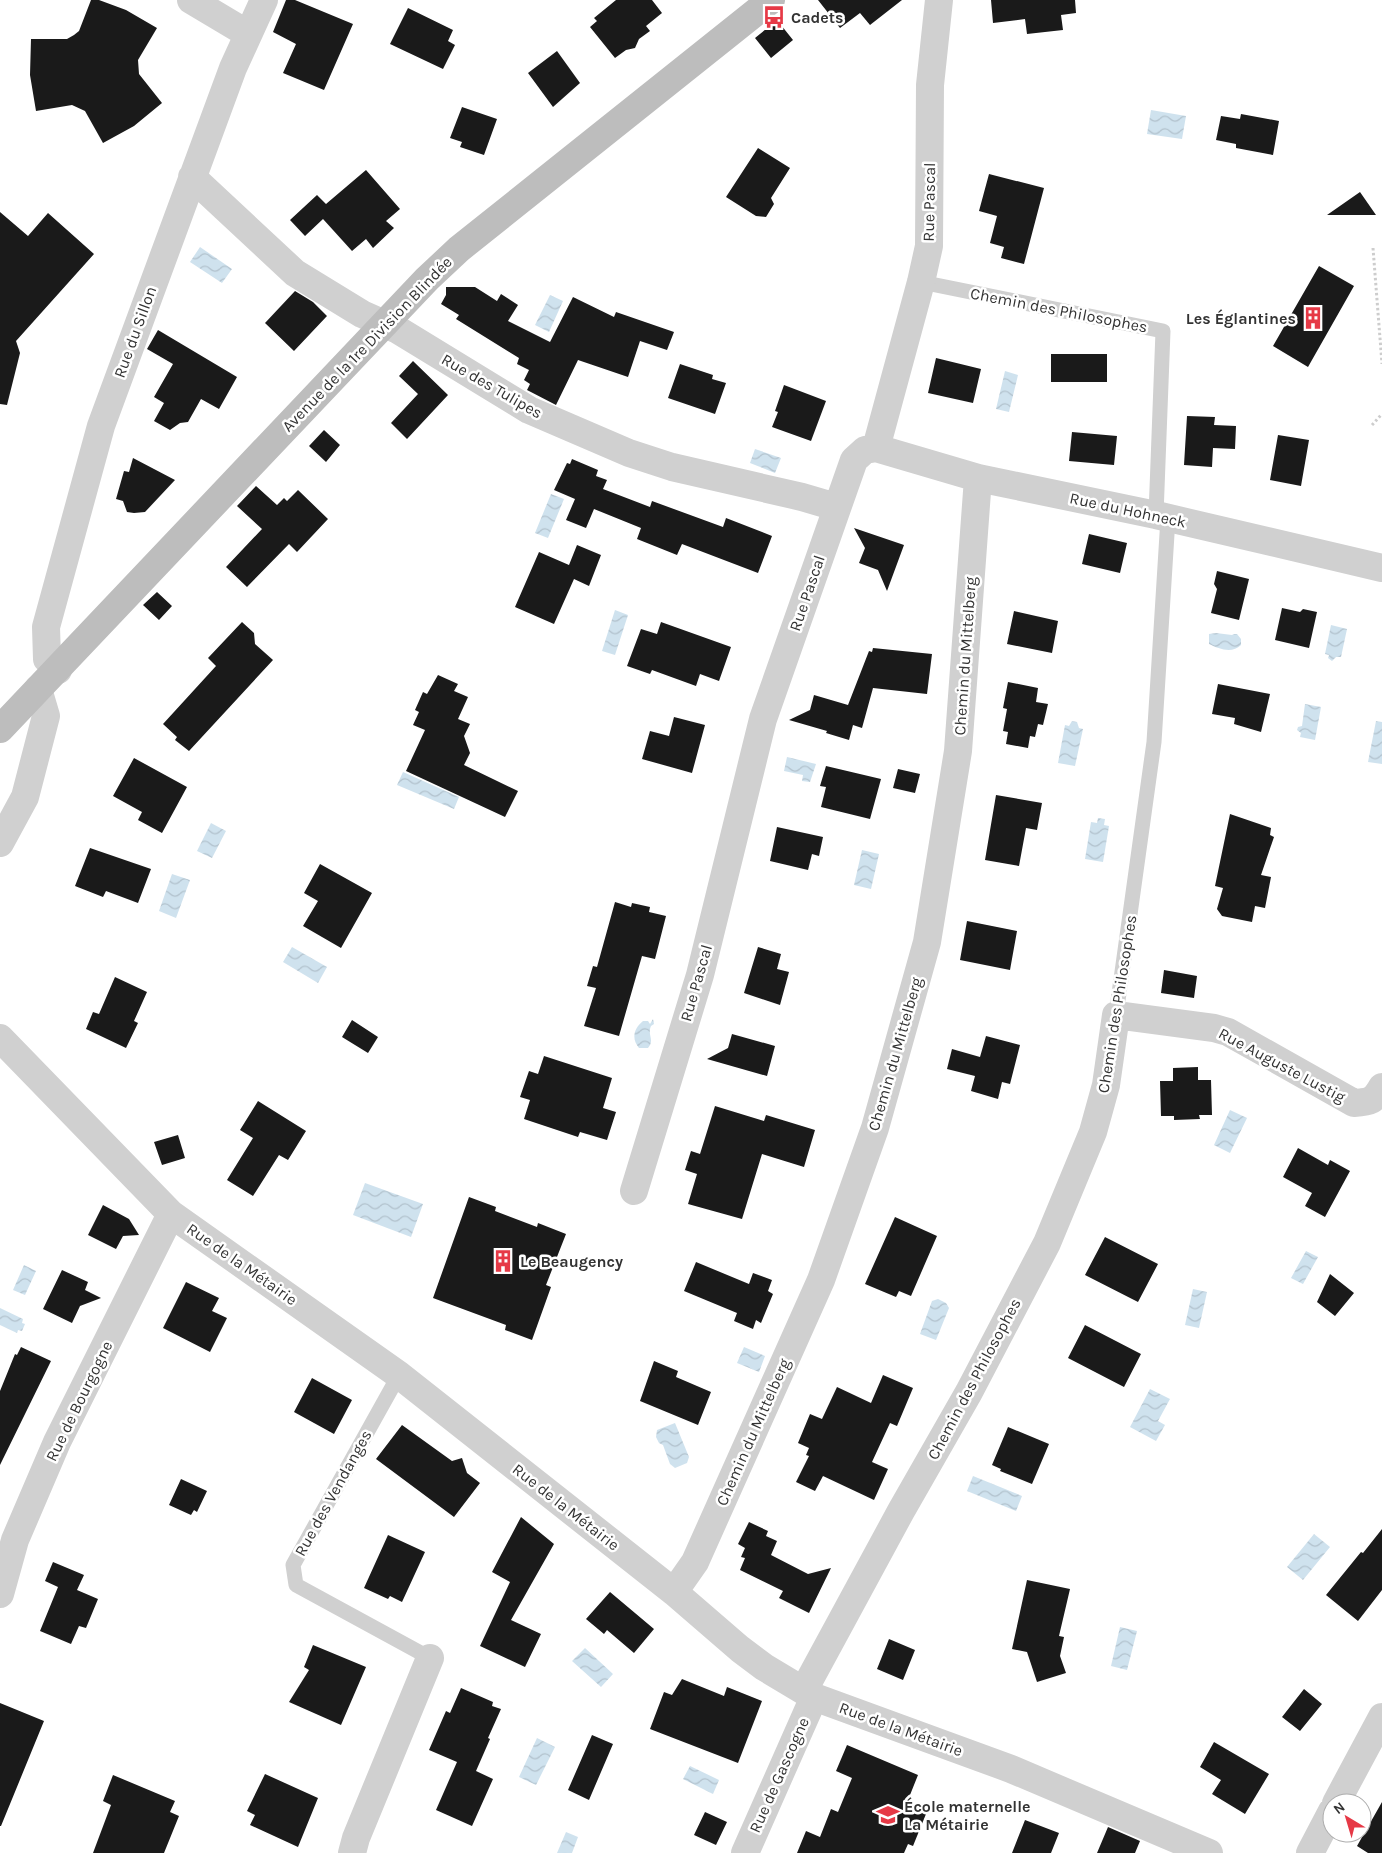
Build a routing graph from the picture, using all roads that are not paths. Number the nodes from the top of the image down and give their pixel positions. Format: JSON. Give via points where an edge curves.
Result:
{"nodes":[{"id":1,"x":191,"y":0,"type":"edge"},
{"id":2,"x":264,"y":0,"type":"edge"},
{"id":3,"x":771,"y":0,"type":"edge"},
{"id":4,"x":939,"y":0,"type":"edge"},
{"id":5,"x":248,"y":34,"type":"junction"},
{"id":6,"x":192,"y":178,"type":"junction"},
{"id":7,"x":921,"y":282,"type":"junction"},
{"id":8,"x":385,"y":324,"type":"junction"},
{"id":9,"x":876,"y":448,"type":"junction"},
{"id":10,"x":978,"y":478,"type":"junction"},
{"id":11,"x":836,"y":507,"type":"junction"},
{"id":12,"x":1162,"y":516,"type":"junction"},
{"id":13,"x":1382,"y":568,"type":"edge"},
{"id":14,"x":58,"y":670,"type":"junction"},
{"id":15,"x":38,"y":689,"type":"junction"},
{"id":16,"x":0,"y":729,"type":"edge"},
{"id":17,"x":0,"y":843,"type":"edge"},
{"id":18,"x":1116,"y":1015,"type":"junction"},
{"id":19,"x":0,"y":1038,"type":"edge"},
{"id":20,"x":1382,"y":1087,"type":"edge"},
{"id":21,"x":634,"y":1191,"type":"dead end"},
{"id":22,"x":172,"y":1214,"type":"junction"},
{"id":23,"x":399,"y":1375,"type":"junction"},
{"id":24,"x":674,"y":1592,"type":"junction"},
{"id":25,"x":0,"y":1594,"type":"edge"},
{"id":26,"x":430,"y":1658,"type":"joint"},
{"id":27,"x":809,"y":1693,"type":"junction"},
{"id":28,"x":1382,"y":1717,"type":"edge"},
{"id":29,"x":1341,"y":1793,"type":"edge"},
{"id":30,"x":1322,"y":1830,"type":"edge"},
{"id":31,"x":352,"y":1853,"type":"edge"},
{"id":32,"x":745,"y":1853,"type":"edge"},
{"id":33,"x":1209,"y":1853,"type":"edge"},
{"id":34,"x":1310,"y":1853,"type":"edge"}],
"edges":[{"from":1,"to":5,"type":"street"},
{"from":2,"to":5,"type":"street","name":"Rue du Sillon"},
{"from":3,"to":8,"type":"main road","name":"Avenue de la 1re Division Blindée","via":[[459,249]]},
{"from":4,"to":7,"type":"street","name":"Rue Pascal","via":[[930,84],[929,246]]},
{"from":5,"to":6,"type":"street","name":"Rue du Sillon"},
{"from":6,"to":8,"type":"street","name":"Rue des Tulipes","via":[[295,273],[362,314]]},
{"from":6,"to":14,"type":"street","name":"Rue du Sillon","via":[[98,436],[46,627],[47,659]]},
{"from":7,"to":9,"type":"street","name":"Rue Pascal"},
{"from":7,"to":12,"type":"lane","name":"Chemin des Philosophes","via":[[1163,331]]},
{"from":8,"to":11,"type":"street","name":"Rue des Tulipes","via":[[529,410],[629,453],[672,467]]},
{"from":8,"to":14,"type":"main road","name":"Avenue de la 1re Division Blindée"},
{"from":9,"to":10,"type":"street","name":"Rue du Hohneck"},
{"from":9,"to":11,"type":"street","name":"Rue Pascal","via":[[865,450],[854,460]]},
{"from":10,"to":12,"type":"street","name":"Rue du Hohneck"},
{"from":10,"to":24,"type":"street","name":"Chemin du Mittelberg","via":[[958,751],[927,942],[875,1128],[821,1280],[695,1562]]},
{"from":11,"to":21,"type":"street","name":"Rue Pascal","via":[[763,719],[700,975]]},
{"from":12,"to":13,"type":"street","name":"Rue du Hohneck"},
{"from":12,"to":18,"type":"lane","name":"Chemin des Philosophes","via":[[1154,742]]},
{"from":14,"to":15,"type":"main road","name":"Avenue de la 1re Division Blindée"},
{"from":15,"to":16,"type":"main road","name":"Avenue de la 1re Division Blindée"},
{"from":15,"to":17,"type":"street","via":[[46,716],[24,798]]},
{"from":18,"to":20,"type":"street","name":"Rue Auguste Lustig","via":[[1228,1032],[1354,1103],[1368,1102]]},
{"from":18,"to":27,"type":"street","name":"Chemin des Philosophes","via":[[1106,1086],[1093,1132],[1047,1242],[969,1392],[901,1511]]},
{"from":19,"to":22,"type":"street","name":"Rue de la Métairie"},
{"from":22,"to":23,"type":"street","name":"Rue de la Métairie"},
{"from":22,"to":25,"type":"street","name":"Rue de Bourgogne","via":[[57,1442],[15,1540]]},
{"from":23,"to":24,"type":"street","name":"Rue de la Métairie"},
{"from":23,"to":26,"type":"lane","name":"Rue des Vendanges","via":[[293,1565],[296,1585]]},
{"from":24,"to":27,"type":"street","name":"Rue de la Métairie","via":[[764,1667]]},
{"from":26,"to":31,"type":"street","name":"Rue des Vendanges"},
{"from":27,"to":32,"type":"street","name":"Rue de Gascogne"},
{"from":27,"to":33,"type":"street","name":"Rue de la Métairie","via":[[1011,1769]]},
{"from":28,"to":29,"type":"street"},
{"from":30,"to":34,"type":"street"}]}
